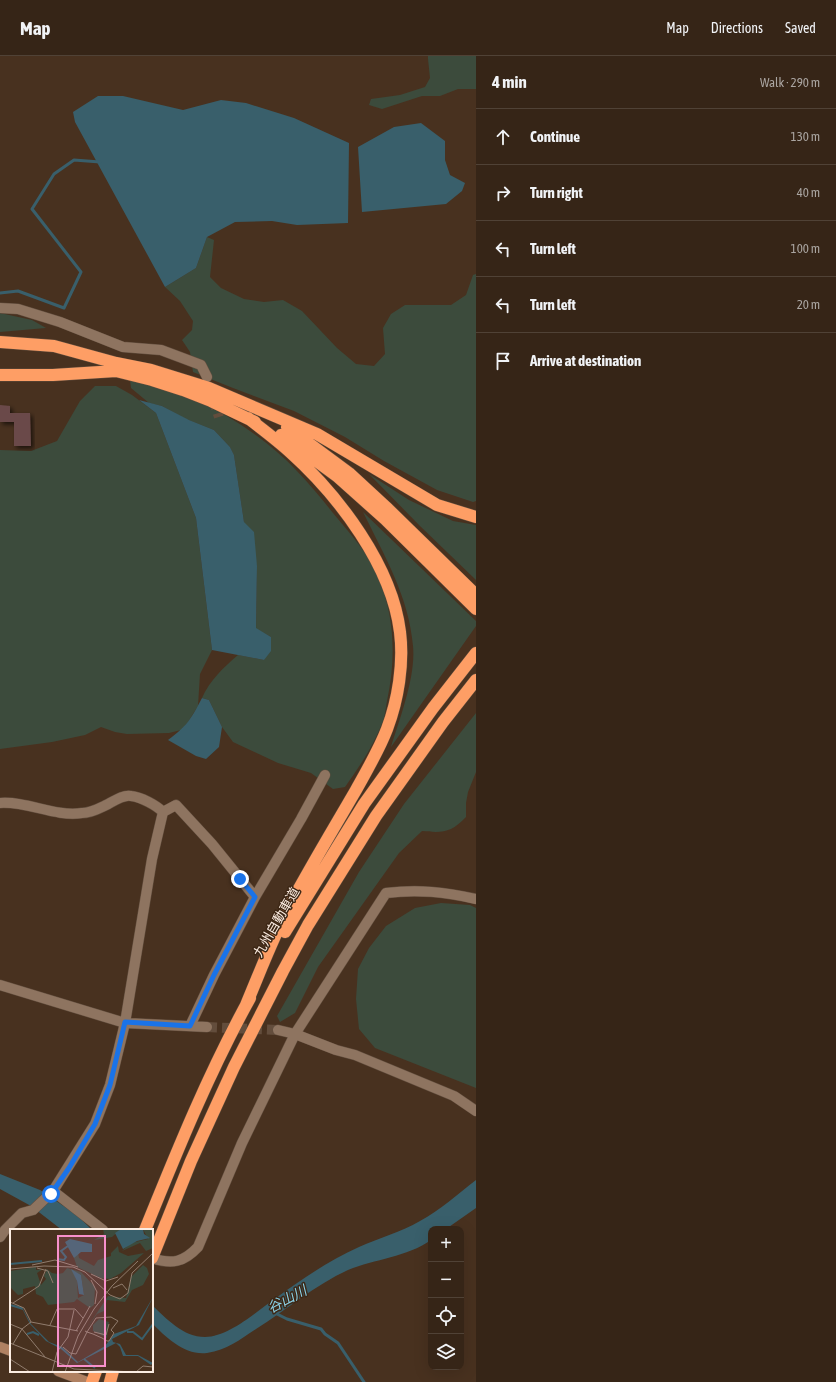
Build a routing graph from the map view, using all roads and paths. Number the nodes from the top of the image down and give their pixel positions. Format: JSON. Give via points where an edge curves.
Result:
{"nodes":[{"id":1,"x":0,"y":308,"type":"edge"},
{"id":2,"x":0,"y":342,"type":"edge"},
{"id":3,"x":0,"y":375,"type":"edge"},
{"id":4,"x":207,"y":377,"type":"dead end"},
{"id":5,"x":270,"y":414,"type":"junction"},
{"id":6,"x":248,"y":418,"type":"junction"},
{"id":7,"x":476,"y":517,"type":"edge"},
{"id":8,"x":476,"y":595,"type":"edge"},
{"id":9,"x":476,"y":609,"type":"edge"},
{"id":10,"x":476,"y":653,"type":"edge"},
{"id":11,"x":476,"y":680,"type":"edge"},
{"id":12,"x":476,"y":683,"type":"edge"},
{"id":13,"x":466,"y":691,"type":"junction"},
{"id":14,"x":326,"y":775,"type":"dead end"},
{"id":15,"x":0,"y":803,"type":"edge"},
{"id":16,"x":163,"y":812,"type":"junction"},
{"id":17,"x":255,"y":897,"type":"junction"},
{"id":18,"x":476,"y":899,"type":"edge"},
{"id":19,"x":0,"y":985,"type":"edge"},
{"id":20,"x":246,"y":1005,"type":"junction"},
{"id":21,"x":125,"y":1022,"type":"junction"},
{"id":22,"x":190,"y":1026,"type":"junction"},
{"id":23,"x":207,"y":1027,"type":"tunnel mouth"},
{"id":24,"x":278,"y":1030,"type":"tunnel mouth"},
{"id":25,"x":295,"y":1034,"type":"junction"},
{"id":26,"x":476,"y":1111,"type":"edge"},
{"id":27,"x":52,"y":1193,"type":"junction"},
{"id":28,"x":102,"y":1229,"type":"edge"},
{"id":29,"x":145,"y":1229,"type":"edge"},
{"id":30,"x":0,"y":1237,"type":"edge"},
{"id":31,"x":153,"y":1256,"type":"edge"},
{"id":32,"x":0,"y":1347,"type":"edge"},
{"id":33,"x":10,"y":1351,"type":"edge"},
{"id":34,"x":96,"y":1372,"type":"edge"},
{"id":35,"x":113,"y":1372,"type":"edge"},
{"id":36,"x":64,"y":1376,"type":"edge"},
{"id":37,"x":87,"y":1382,"type":"edge"},
{"id":38,"x":92,"y":1382,"type":"edge"},
{"id":39,"x":110,"y":1382,"type":"edge"}],
"edges":[{"from":1,"to":4,"type":"street","via":[[18,309],[60,322],[123,347],[161,350],[201,366]]},
{"from":2,"to":5,"type":"highway","via":[[54,346],[151,370],[209,388]]},
{"from":3,"to":6,"type":"highway","via":[[116,371],[183,390]]},
{"from":5,"to":7,"type":"highway","via":[[317,434],[437,505]]},
{"from":5,"to":8,"type":"highway","via":[[349,473]]},
{"from":6,"to":9,"type":"highway","via":[[275,431],[338,477],[385,519]]},
{"from":6,"to":20,"type":"highway","via":[[291,453],[325,486],[359,532],[393,599],[402,656],[395,703],[387,729],[290,906]]},
{"from":10,"to":20,"type":"highway","name":"九州自動車道","via":[[364,804],[283,935]]},
{"from":11,"to":13,"type":"highway"},
{"from":12,"to":13,"type":"highway"},
{"from":13,"to":31,"type":"highway","via":[[376,816],[304,932],[234,1067],[191,1161]]},
{"from":14,"to":17,"type":"street"},
{"from":15,"to":16,"type":"street","via":[[12,802],[57,812],[82,813],[130,796],[156,806]]},
{"from":16,"to":17,"type":"street","via":[[176,805]]},
{"from":16,"to":21,"type":"street","via":[[152,859]]},
{"from":17,"to":22,"type":"street"},
{"from":18,"to":25,"type":"street","via":[[447,893],[407,890],[386,893]]},
{"from":19,"to":21,"type":"street"},
{"from":20,"to":29,"type":"highway","name":"九州自動車道","via":[[210,1078]]},
{"from":21,"to":22,"type":"street"},
{"from":21,"to":27,"type":"street","via":[[110,1085],[95,1124]]},
{"from":22,"to":23,"type":"street"},
{"from":24,"to":25,"type":"street"},
{"from":25,"to":26,"type":"street","via":[[355,1055],[454,1096]]},
{"from":25,"to":31,"type":"street","via":[[242,1143],[198,1247],[178,1262],[159,1261]]},
{"from":27,"to":28,"type":"street"},
{"from":27,"to":30,"type":"street","via":[[33,1210],[22,1213]]},
{"from":32,"to":33,"type":"main road"},
{"from":34,"to":38,"type":"highway"},
{"from":35,"to":39,"type":"highway"},
{"from":36,"to":37,"type":"main road"}]}
